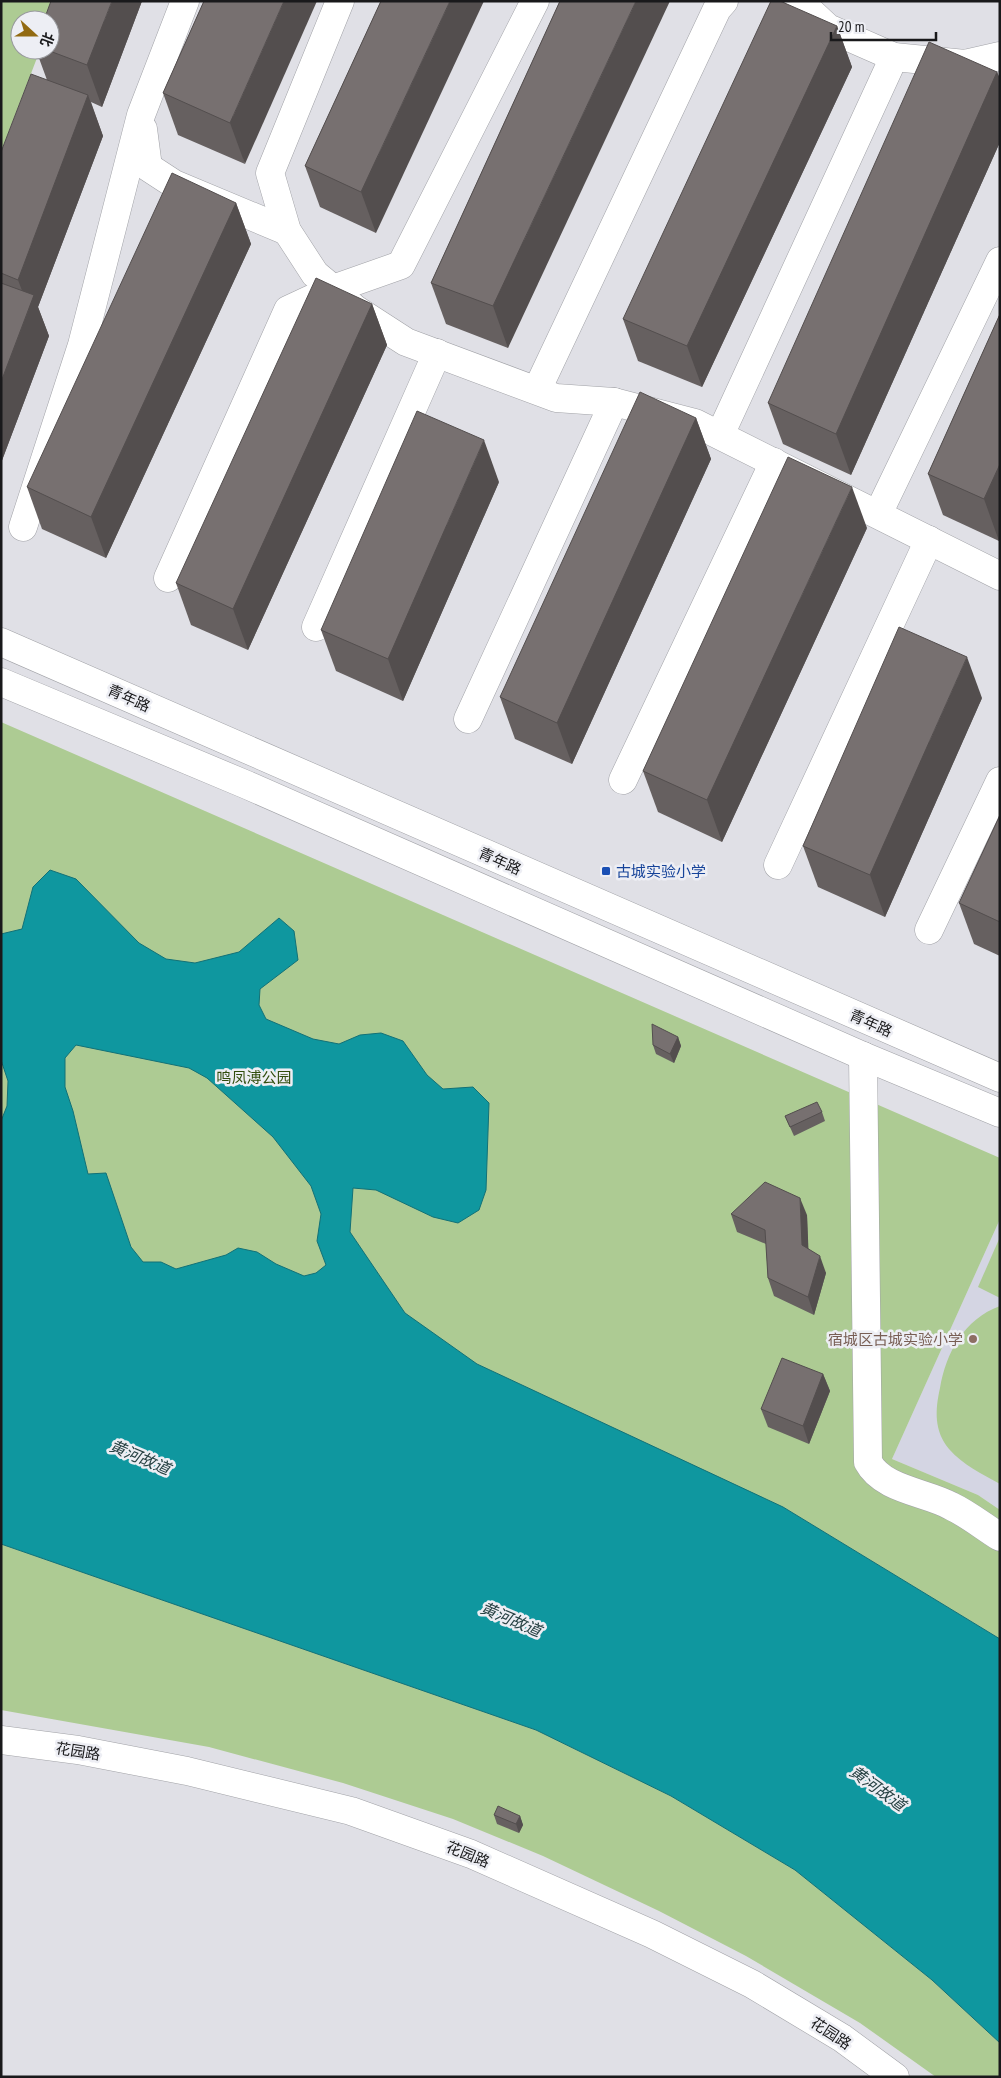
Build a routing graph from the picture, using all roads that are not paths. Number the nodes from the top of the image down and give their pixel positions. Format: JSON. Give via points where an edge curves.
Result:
{"nodes":[{"id":1,"x":185,"y":1,"type":"edge"},
{"id":2,"x":340,"y":1,"type":"edge"},
{"id":3,"x":535,"y":1,"type":"edge"},
{"id":4,"x":724,"y":1,"type":"edge"},
{"id":5,"x":799,"y":1,"type":"edge"},
{"id":6,"x":1000,"y":56,"type":"edge"},
{"id":7,"x":894,"y":57,"type":"junction"},
{"id":8,"x":141,"y":115,"type":"junction"},
{"id":9,"x":287,"y":231,"type":"junction"},
{"id":10,"x":1000,"y":261,"type":"edge"},
{"id":11,"x":333,"y":289,"type":"junction"},
{"id":12,"x":437,"y":353,"type":"junction"},
{"id":13,"x":537,"y":390,"type":"junction"},
{"id":14,"x":614,"y":402,"type":"junction"},
{"id":15,"x":720,"y":435,"type":"junction"},
{"id":16,"x":774,"y":462,"type":"junction"},
{"id":17,"x":878,"y":514,"type":"junction"},
{"id":18,"x":23,"y":527,"type":"dead end"},
{"id":19,"x":929,"y":540,"type":"junction"},
{"id":20,"x":1000,"y":576,"type":"edge"},
{"id":21,"x":168,"y":578,"type":"dead end"},
{"id":22,"x":316,"y":627,"type":"dead end"},
{"id":23,"x":1,"y":642,"type":"edge"},
{"id":24,"x":1,"y":682,"type":"edge"},
{"id":25,"x":468,"y":719,"type":"dead end"},
{"id":26,"x":623,"y":780,"type":"dead end"},
{"id":27,"x":1000,"y":781,"type":"edge"},
{"id":28,"x":778,"y":865,"type":"dead end"},
{"id":29,"x":929,"y":930,"type":"dead end"},
{"id":30,"x":863,"y":1056,"type":"junction"},
{"id":31,"x":1000,"y":1078,"type":"edge"},
{"id":32,"x":1000,"y":1113,"type":"edge"},
{"id":33,"x":1000,"y":1538,"type":"edge"},
{"id":34,"x":1,"y":1740,"type":"edge"},
{"id":35,"x":895,"y":2077,"type":"edge"}],
"edges":[{"from":1,"to":8,"type":"street"},
{"from":2,"to":9,"type":"street","via":[[270,173]]},
{"from":3,"to":11,"type":"street","via":[[401,265]]},
{"from":4,"to":13,"type":"street","via":[[717,9]]},
{"from":5,"to":7,"type":"street","via":[[828,28]]},
{"from":6,"to":7,"type":"street","via":[[965,64]]},
{"from":7,"to":15,"type":"street"},
{"from":8,"to":9,"type":"street","via":[[148,167],[174,184]]},
{"from":8,"to":18,"type":"street","via":[[82,345]]},
{"from":9,"to":11,"type":"street","via":[[315,274]]},
{"from":10,"to":17,"type":"street"},
{"from":11,"to":12,"type":"street","via":[[355,309],[406,342]]},
{"from":11,"to":21,"type":"street","via":[[288,310]]},
{"from":12,"to":13,"type":"street"},
{"from":12,"to":22,"type":"street"},
{"from":13,"to":14,"type":"street","via":[[556,398]]},
{"from":14,"to":15,"type":"street","via":[[695,423]]},
{"from":14,"to":25,"type":"street"},
{"from":15,"to":16,"type":"street"},
{"from":16,"to":17,"type":"street"},
{"from":16,"to":26,"type":"street"},
{"from":17,"to":19,"type":"street"},
{"from":19,"to":20,"type":"street"},
{"from":19,"to":28,"type":"street"},
{"from":23,"to":31,"type":"street","name":"青年路"},
{"from":24,"to":30,"type":"street","via":[[247,785]]},
{"from":27,"to":29,"type":"street"},
{"from":30,"to":32,"type":"street"},
{"from":30,"to":33,"type":"street","via":[[868,1462],[879,1476],[953,1506]]},
{"from":34,"to":35,"type":"street","name":"花园路","via":[[78,1750],[187,1771],[351,1811],[471,1854],[652,1934],[752,1984],[842,2038]]}]}
